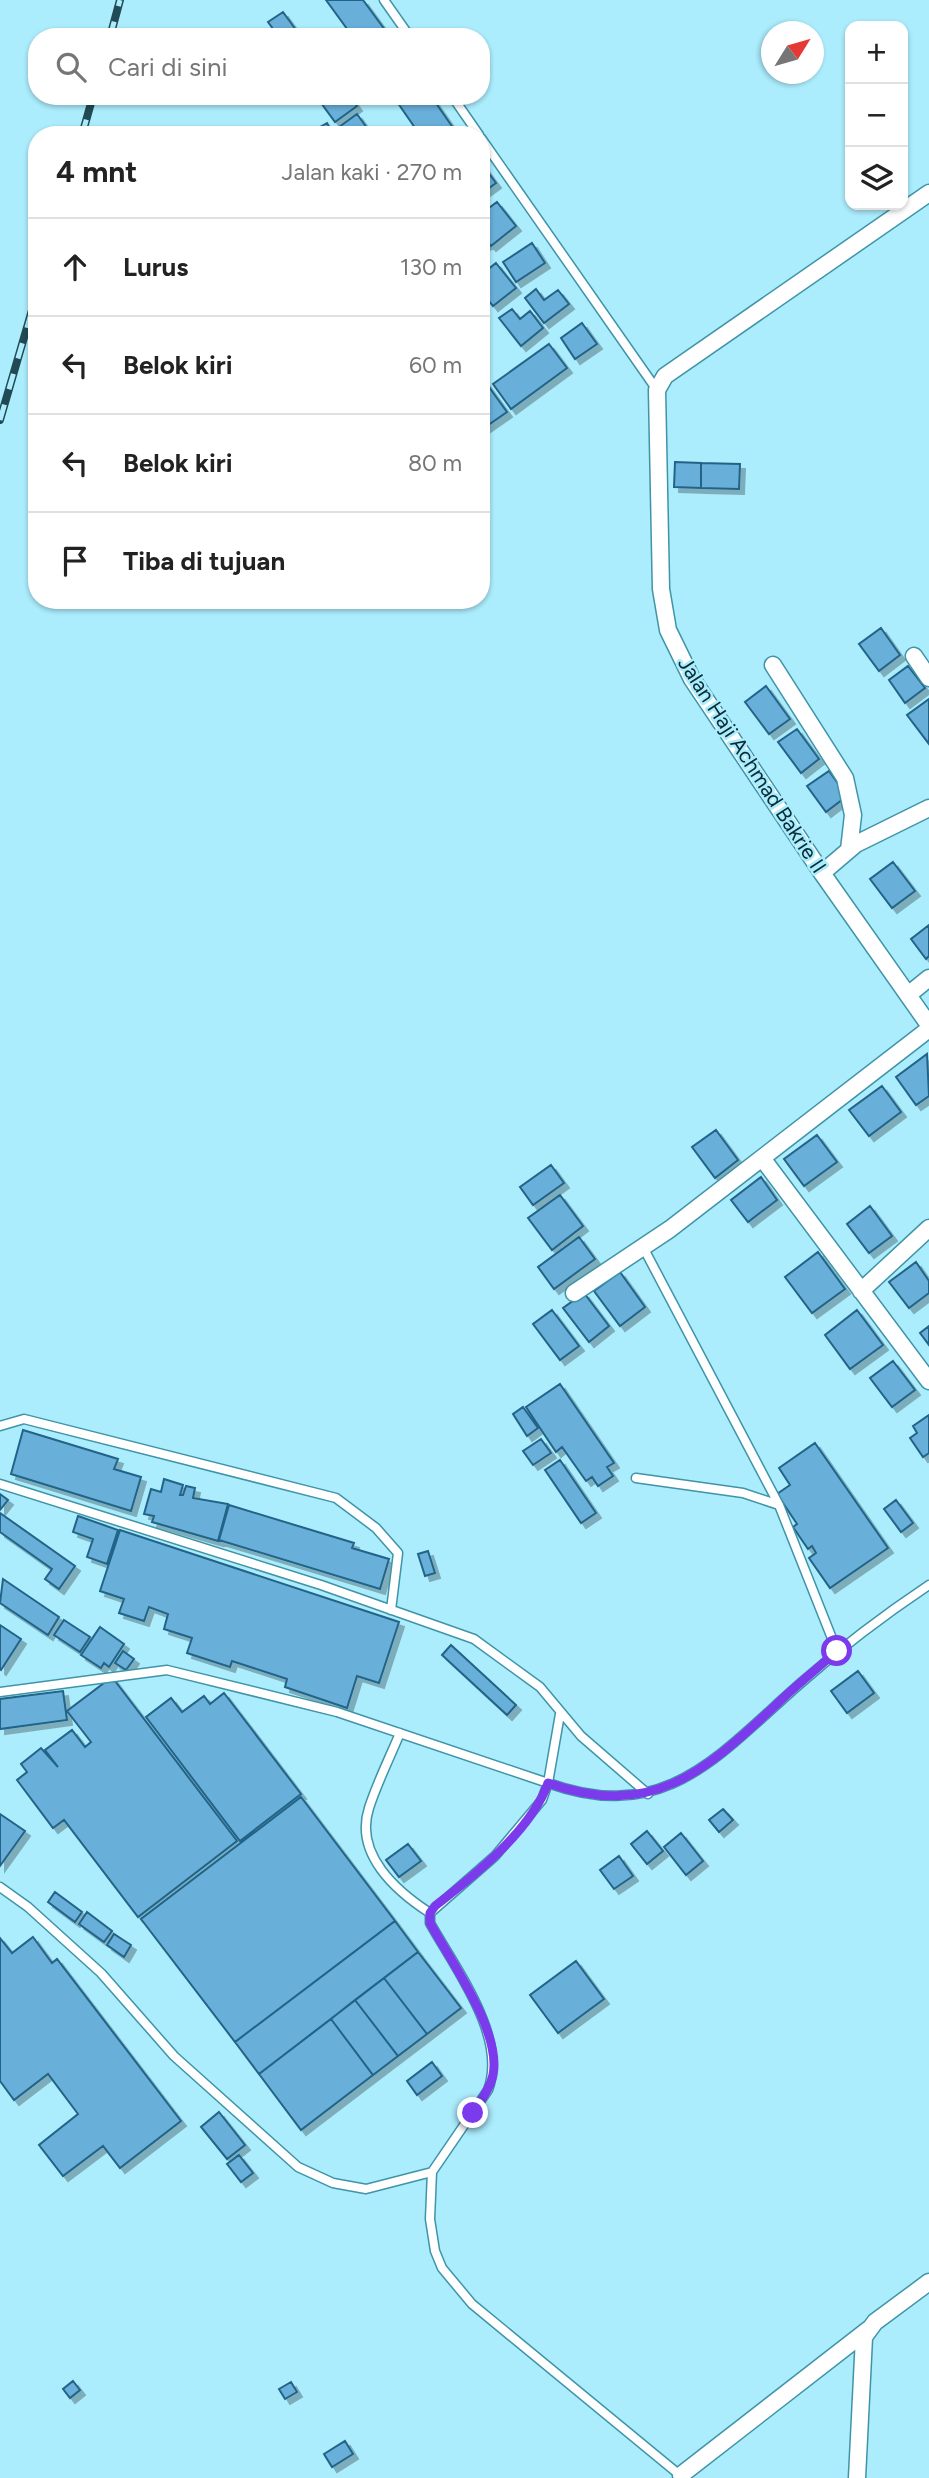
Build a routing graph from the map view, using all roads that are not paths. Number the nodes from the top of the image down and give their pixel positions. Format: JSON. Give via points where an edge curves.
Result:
{"nodes":[{"id":1,"x":384,"y":0,"type":"edge"},
{"id":2,"x":404,"y":28,"type":"edge"},
{"id":3,"x":458,"y":105,"type":"edge"},
{"id":4,"x":473,"y":126,"type":"edge"},
{"id":5,"x":490,"y":150,"type":"edge"},
{"id":6,"x":929,"y":193,"type":"edge"},
{"id":7,"x":657,"y":390,"type":"junction"},
{"id":8,"x":914,"y":656,"type":"dead end"},
{"id":9,"x":773,"y":664,"type":"dead end"},
{"id":10,"x":929,"y":678,"type":"edge"},
{"id":11,"x":929,"y":808,"type":"edge"},
{"id":12,"x":849,"y":850,"type":"junction"},
{"id":13,"x":822,"y":873,"type":"junction"},
{"id":14,"x":929,"y":978,"type":"edge"},
{"id":15,"x":908,"y":995,"type":"junction"},
{"id":16,"x":929,"y":1027,"type":"edge"},
{"id":17,"x":762,"y":1158,"type":"junction"},
{"id":18,"x":929,"y":1228,"type":"edge"},
{"id":19,"x":643,"y":1247,"type":"junction"},
{"id":20,"x":861,"y":1291,"type":"junction"},
{"id":21,"x":574,"y":1293,"type":"dead end"},
{"id":22,"x":929,"y":1381,"type":"edge"},
{"id":23,"x":0,"y":1426,"type":"edge"},
{"id":24,"x":636,"y":1478,"type":"dead end"},
{"id":25,"x":0,"y":1484,"type":"edge"},
{"id":26,"x":779,"y":1505,"type":"junction"},
{"id":27,"x":929,"y":1585,"type":"edge"},
{"id":28,"x":391,"y":1610,"type":"junction"},
{"id":29,"x":837,"y":1651,"type":"junction"},
{"id":30,"x":0,"y":1692,"type":"edge"},
{"id":31,"x":560,"y":1714,"type":"junction"},
{"id":32,"x":400,"y":1733,"type":"junction"},
{"id":33,"x":548,"y":1783,"type":"junction"},
{"id":34,"x":648,"y":1794,"type":"junction"},
{"id":35,"x":0,"y":1887,"type":"edge"},
{"id":36,"x":430,"y":1913,"type":"junction"},
{"id":37,"x":432,"y":2172,"type":"junction"},
{"id":38,"x":929,"y":2282,"type":"edge"},
{"id":39,"x":869,"y":2329,"type":"junction"},
{"id":40,"x":682,"y":2477,"type":"edge"},
{"id":41,"x":857,"y":2478,"type":"edge"}],
"edges":[{"from":1,"to":2,"type":"lane"},
{"from":3,"to":4,"type":"lane"},
{"from":5,"to":7,"type":"lane"},
{"from":6,"to":7,"type":"street","via":[[665,376]]},
{"from":7,"to":13,"type":"street","name":"Jalan Haji Achmad Bakrie II","via":[[661,589],[668,630],[692,679]]},
{"from":8,"to":10,"type":"street"},
{"from":9,"to":12,"type":"street","via":[[845,778],[853,815]]},
{"from":11,"to":12,"type":"street"},
{"from":12,"to":13,"type":"street"},
{"from":13,"to":15,"type":"street","name":"Jalan Haji Achmad Bakrie II"},
{"from":14,"to":15,"type":"street"},
{"from":15,"to":16,"type":"street","name":"Jalan Haji Achmad Bakrie II"},
{"from":16,"to":17,"type":"street"},
{"from":17,"to":19,"type":"street"},
{"from":17,"to":20,"type":"street"},
{"from":18,"to":20,"type":"street"},
{"from":19,"to":21,"type":"street"},
{"from":19,"to":26,"type":"lane"},
{"from":20,"to":22,"type":"street"},
{"from":23,"to":28,"type":"lane","via":[[24,1419],[336,1498],[376,1528],[398,1553]]},
{"from":24,"to":26,"type":"lane","via":[[743,1493]]},
{"from":25,"to":28,"type":"lane"},
{"from":26,"to":29,"type":"lane"},
{"from":27,"to":29,"type":"lane"},
{"from":28,"to":31,"type":"lane","via":[[474,1639],[540,1686]]},
{"from":29,"to":34,"type":"lane","via":[[737,1742],[679,1781]]},
{"from":30,"to":32,"type":"lane","via":[[167,1670],[337,1712]]},
{"from":31,"to":33,"type":"lane"},
{"from":31,"to":34,"type":"lane"},
{"from":32,"to":33,"type":"lane"},
{"from":32,"to":36,"type":"lane","via":[[368,1809],[367,1830],[372,1852],[392,1885]]},
{"from":33,"to":34,"type":"lane","via":[[575,1793]]},
{"from":33,"to":36,"type":"lane","via":[[542,1800],[495,1856]]},
{"from":35,"to":37,"type":"lane","via":[[101,1973],[174,2056],[298,2167],[333,2183],[366,2189]]},
{"from":36,"to":37,"type":"lane","via":[[430,1923],[485,2027],[494,2059],[488,2090]]},
{"from":37,"to":40,"type":"lane","via":[[430,2218],[435,2251],[455,2287]]},
{"from":38,"to":39,"type":"street"},
{"from":39,"to":40,"type":"street"},
{"from":39,"to":41,"type":"street","via":[[862,2344]]}]}
